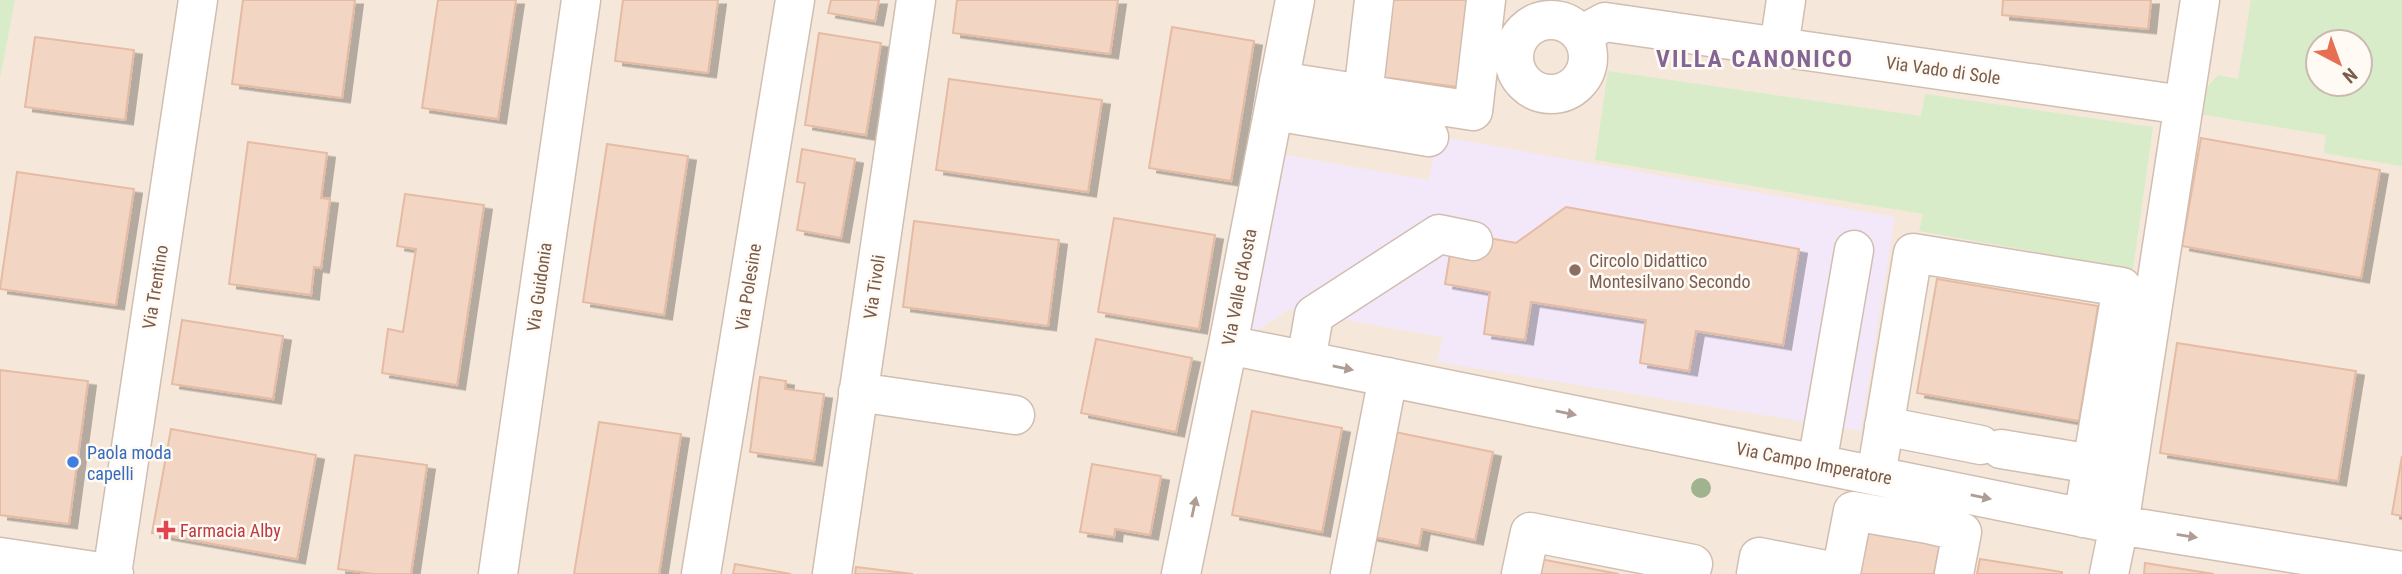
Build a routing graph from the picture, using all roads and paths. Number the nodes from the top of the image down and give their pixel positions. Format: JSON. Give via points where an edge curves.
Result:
{"nodes":[{"id":1,"x":198,"y":0,"type":"edge"},
{"id":2,"x":581,"y":0,"type":"edge"},
{"id":3,"x":795,"y":0,"type":"edge"},
{"id":4,"x":916,"y":0,"type":"edge"},
{"id":5,"x":1295,"y":0,"type":"edge"},
{"id":6,"x":1374,"y":0,"type":"edge"},
{"id":7,"x":1486,"y":0,"type":"edge"},
{"id":8,"x":1786,"y":0,"type":"edge"},
{"id":9,"x":2200,"y":0,"type":"edge"},
{"id":10,"x":1581,"y":35,"type":"dead end"},
{"id":11,"x":1779,"y":47,"type":"junction"},
{"id":12,"x":1363,"y":95,"type":"junction"},
{"id":13,"x":1277,"y":96,"type":"junction"},
{"id":14,"x":2183,"y":105,"type":"junction"},
{"id":15,"x":1429,"y":137,"type":"dead end"},
{"id":16,"x":1473,"y":241,"type":"dead end"},
{"id":17,"x":1854,"y":250,"type":"dead end"},
{"id":18,"x":1228,"y":345,"type":"junction"},
{"id":19,"x":1306,"y":361,"type":"junction"},
{"id":20,"x":1388,"y":377,"type":"junction"},
{"id":21,"x":858,"y":392,"type":"junction"},
{"id":22,"x":1015,"y":415,"type":"dead end"},
{"id":23,"x":1884,"y":426,"type":"junction"},
{"id":24,"x":1817,"y":464,"type":"junction"},
{"id":25,"x":2092,"y":464,"type":"junction"},
{"id":26,"x":1869,"y":475,"type":"junction"},
{"id":27,"x":1931,"y":506,"type":"junction"},
{"id":28,"x":1853,"y":511,"type":"junction"},
{"id":29,"x":2101,"y":522,"type":"junction"},
{"id":30,"x":0,"y":557,"type":"edge"},
{"id":31,"x":2402,"y":571,"type":"edge"},
{"id":32,"x":113,"y":574,"type":"edge"},
{"id":33,"x":498,"y":574,"type":"edge"},
{"id":34,"x":701,"y":574,"type":"edge"},
{"id":35,"x":832,"y":574,"type":"edge"},
{"id":36,"x":1181,"y":574,"type":"edge"},
{"id":37,"x":1350,"y":574,"type":"edge"},
{"id":38,"x":1521,"y":574,"type":"edge"},
{"id":39,"x":1690,"y":574,"type":"edge"},
{"id":40,"x":1756,"y":574,"type":"edge"},
{"id":41,"x":1954,"y":574,"type":"edge"},
{"id":42,"x":2109,"y":574,"type":"edge"}],
"edges":[{"from":1,"to":32,"type":"street","name":"Via Trentino"},
{"from":2,"to":33,"type":"street","name":"Via Guidonia"},
{"from":3,"to":34,"type":"street","name":"Via Polesine"},
{"from":4,"to":21,"type":"street","name":"Via Tivoli"},
{"from":5,"to":13,"type":"street","name":"Via Valle d'Aosta"},
{"from":6,"to":12,"type":"street"},
{"from":7,"to":12,"type":"street","via":[[1473,111]]},
{"from":8,"to":11,"type":"street"},
{"from":9,"to":14,"type":"street"},
{"from":10,"to":11,"type":"street","name":"Via Vado di Sole","via":[[1605,22]]},
{"from":11,"to":14,"type":"street","name":"Via Vado di Sole"},
{"from":12,"to":13,"type":"street"},
{"from":13,"to":15,"type":"street"},
{"from":13,"to":18,"type":"street","name":"Via Valle d'Aosta"},
{"from":14,"to":29,"type":"street"},
{"from":16,"to":19,"type":"street","via":[[1439,234],[1314,315]]},
{"from":17,"to":24,"type":"street"},
{"from":18,"to":19,"type":"street","name":"Via Campo Imperatore"},
{"from":36,"to":18,"type":"street","name":"Via Valle d'Aosta","one_way":true},
{"from":19,"to":20,"type":"street","name":"Via Campo Imperatore","one_way":true},
{"from":20,"to":24,"type":"street","name":"Via Campo Imperatore","one_way":true},
{"from":20,"to":37,"type":"street"},
{"from":21,"to":22,"type":"street"},
{"from":21,"to":35,"type":"street","name":"Via Tivoli"},
{"from":23,"to":25,"type":"street"},
{"from":23,"to":25,"type":"street","via":[[1913,253],[2122,287]]},
{"from":23,"to":26,"type":"street"},
{"from":24,"to":26,"type":"street","name":"Via Campo Imperatore"},
{"from":25,"to":29,"type":"street"},
{"from":26,"to":27,"type":"street","name":"Via Campo Imperatore"},
{"from":26,"to":28,"type":"street"},
{"from":27,"to":28,"type":"street"},
{"from":27,"to":29,"type":"street","name":"Via Campo Imperatore","one_way":true},
{"from":27,"to":41,"type":"street","via":[[1962,532]]},
{"from":28,"to":40,"type":"street","via":[[1841,573],[1759,557]]},
{"from":29,"to":31,"type":"street","name":"Via Campo Imperatore","one_way":true},
{"from":29,"to":42,"type":"street"},
{"from":30,"to":32,"type":"street"},
{"from":38,"to":39,"type":"street","via":[[1530,532],[1693,564]]}]}
